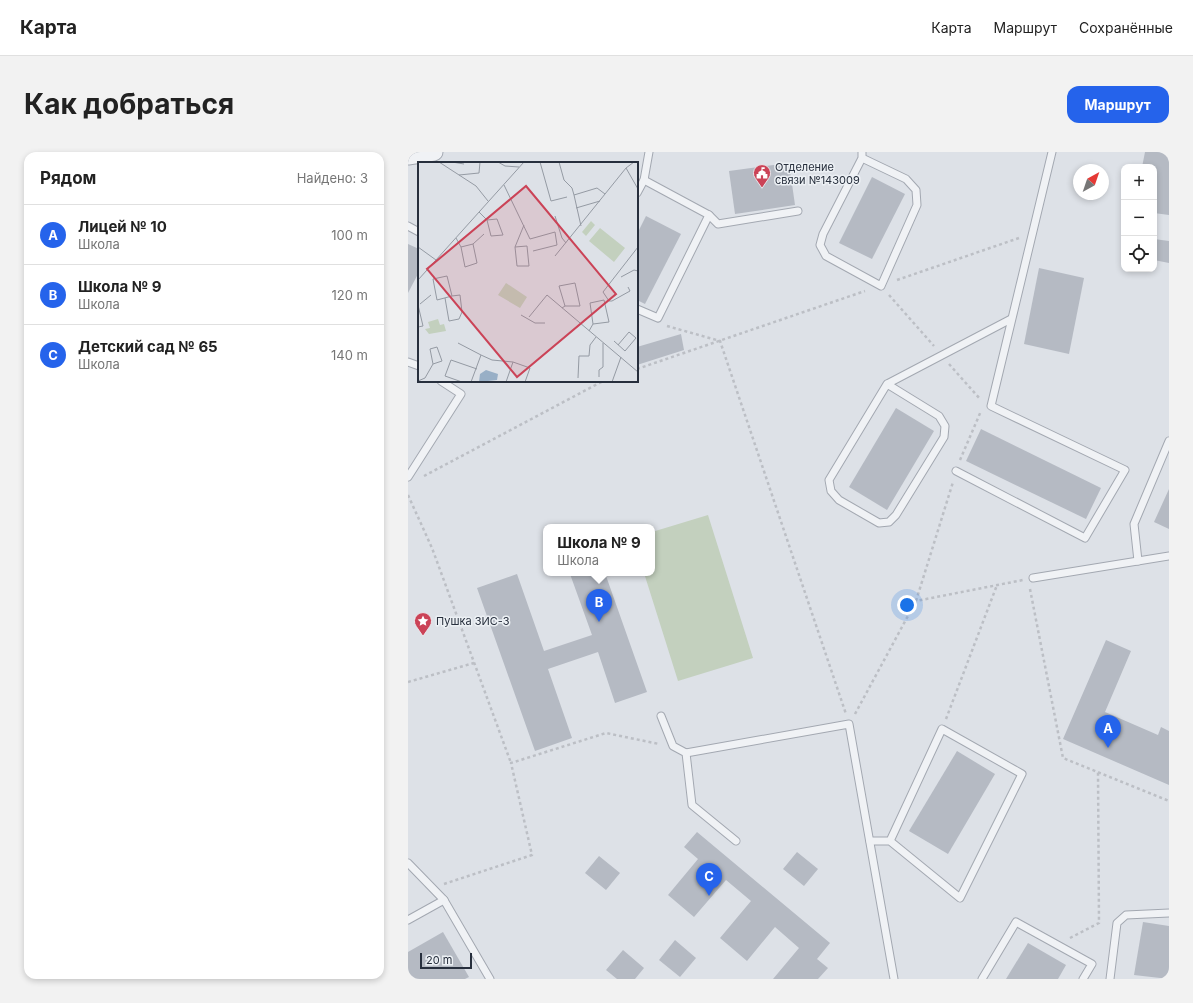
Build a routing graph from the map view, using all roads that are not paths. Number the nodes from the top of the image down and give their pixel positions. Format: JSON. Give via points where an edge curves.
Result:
{"nodes":[{"id":1,"x":434,"y":152,"type":"edge"},
{"id":2,"x":650,"y":152,"type":"edge"},
{"id":3,"x":1052,"y":152,"type":"edge"},
{"id":4,"x":862,"y":155,"type":"edge"},
{"id":5,"x":408,"y":156,"type":"edge"},
{"id":6,"x":644,"y":180,"type":"junction"},
{"id":7,"x":638,"y":191,"type":"edge"},
{"id":8,"x":798,"y":211,"type":"dead end"},
{"id":9,"x":709,"y":215,"type":"junction"},
{"id":10,"x":408,"y":226,"type":"edge"},
{"id":11,"x":418,"y":231,"type":"edge"},
{"id":12,"x":638,"y":309,"type":"edge"},
{"id":13,"x":1011,"y":319,"type":"junction"},
{"id":14,"x":408,"y":362,"type":"edge"},
{"id":15,"x":418,"y":366,"type":"edge"},
{"id":16,"x":443,"y":382,"type":"edge"},
{"id":17,"x":887,"y":384,"type":"junction"},
{"id":18,"x":1169,"y":442,"type":"edge"},
{"id":19,"x":956,"y":471,"type":"road end"},
{"id":20,"x":408,"y":477,"type":"edge"},
{"id":21,"x":1169,"y":556,"type":"edge"},
{"id":22,"x":1138,"y":561,"type":"junction"},
{"id":23,"x":1030,"y":578,"type":"road end"},
{"id":24,"x":661,"y":716,"type":"dead end"},
{"id":25,"x":686,"y":753,"type":"junction"},
{"id":26,"x":736,"y":841,"type":"dead end"},
{"id":27,"x":870,"y":841,"type":"junction"},
{"id":28,"x":890,"y":841,"type":"junction"},
{"id":29,"x":408,"y":864,"type":"edge"},
{"id":30,"x":444,"y":900,"type":"junction"},
{"id":31,"x":1169,"y":914,"type":"edge"},
{"id":32,"x":408,"y":920,"type":"edge"},
{"id":33,"x":490,"y":979,"type":"edge"},
{"id":34,"x":894,"y":979,"type":"edge"},
{"id":35,"x":982,"y":979,"type":"edge"},
{"id":36,"x":1083,"y":979,"type":"edge"},
{"id":37,"x":1110,"y":979,"type":"edge"}],
"edges":[{"from":1,"to":5,"type":"street"},
{"from":2,"to":6,"type":"lane"},
{"from":3,"to":13,"type":"lane"},
{"from":4,"to":4,"type":"lane","via":[[820,245],[826,256],[881,286],[917,205],[916,190],[906,179]]},
{"from":6,"to":7,"type":"lane"},
{"from":6,"to":9,"type":"lane"},
{"from":8,"to":9,"type":"lane","via":[[718,224]]},
{"from":9,"to":12,"type":"lane","via":[[658,318]]},
{"from":10,"to":11,"type":"lane"},
{"from":13,"to":17,"type":"lane"},
{"from":13,"to":19,"type":"lane","via":[[991,406],[1125,470],[1086,538]]},
{"from":14,"to":15,"type":"lane"},
{"from":16,"to":20,"type":"lane","via":[[461,394]]},
{"from":17,"to":17,"type":"lane","via":[[829,480],[831,491],[839,500],[879,523],[889,522],[896,515],[944,437],[945,426],[939,416]]},
{"from":18,"to":22,"type":"lane","via":[[1134,524]]},
{"from":21,"to":22,"type":"lane"},
{"from":22,"to":23,"type":"lane"},
{"from":24,"to":25,"type":"lane","via":[[673,746]]},
{"from":25,"to":26,"type":"lane","via":[[692,805]]},
{"from":25,"to":27,"type":"lane","via":[[849,724]]},
{"from":27,"to":28,"type":"lane"},
{"from":27,"to":34,"type":"lane"},
{"from":28,"to":28,"type":"lane","via":[[942,729],[1022,774],[960,898]]},
{"from":29,"to":30,"type":"lane"},
{"from":30,"to":32,"type":"lane"},
{"from":30,"to":33,"type":"lane"},
{"from":31,"to":37,"type":"lane","via":[[1126,915],[1117,923]]},
{"from":35,"to":36,"type":"lane","via":[[1016,922],[1092,964]]}]}
